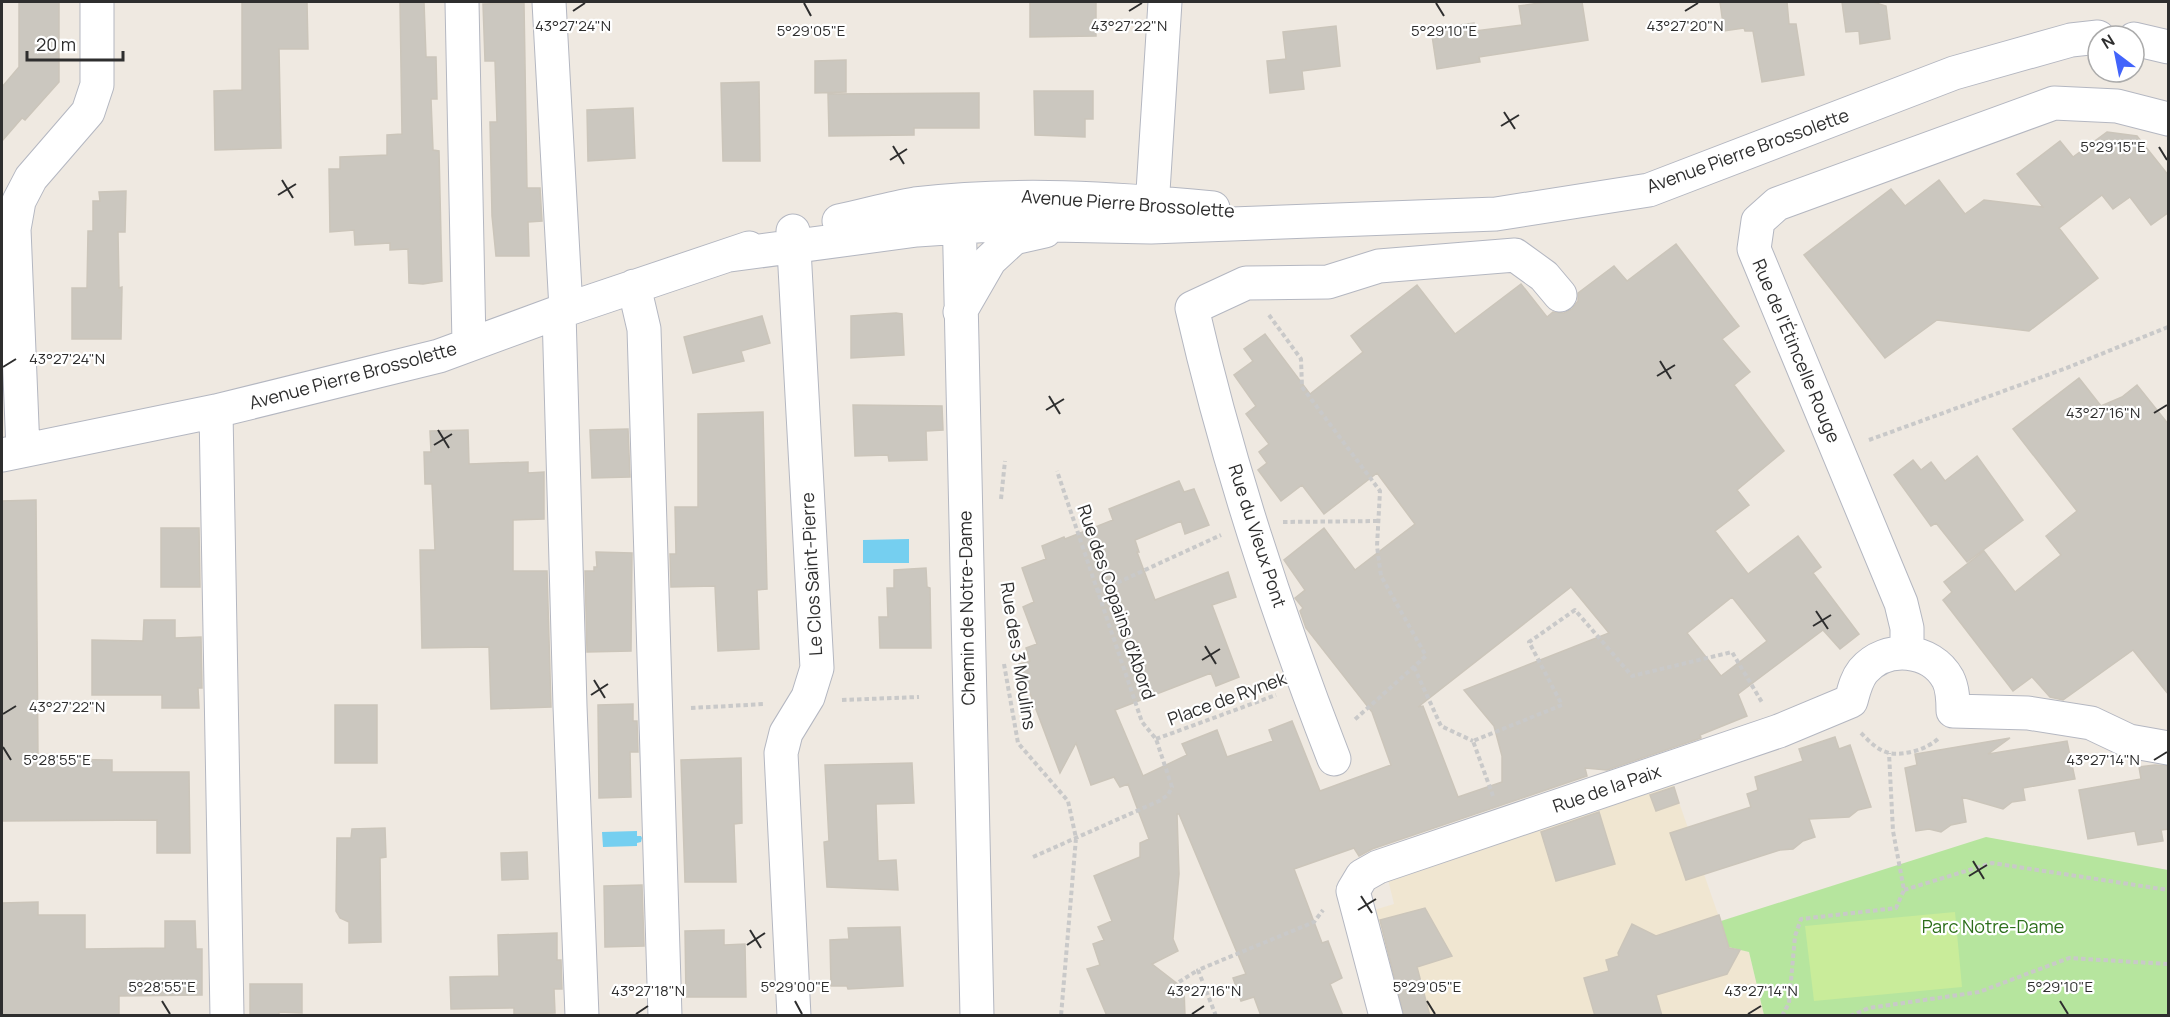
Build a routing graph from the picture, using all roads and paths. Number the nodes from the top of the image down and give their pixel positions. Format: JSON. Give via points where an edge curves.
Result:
{"nodes":[{"id":1,"x":97,"y":2,"type":"edge"},
{"id":2,"x":462,"y":2,"type":"edge"},
{"id":3,"x":549,"y":2,"type":"edge"},
{"id":4,"x":1166,"y":2,"type":"edge"},
{"id":5,"x":2086,"y":38,"type":"edge"},
{"id":6,"x":2146,"y":42,"type":"edge"},
{"id":7,"x":2169,"y":47,"type":"edge"},
{"id":8,"x":2169,"y":119,"type":"edge"},
{"id":9,"x":959,"y":215,"type":"junction"},
{"id":10,"x":1152,"y":215,"type":"junction"},
{"id":11,"x":1063,"y":226,"type":"junction"},
{"id":12,"x":794,"y":239,"type":"junction"},
{"id":13,"x":1246,"y":283,"type":"junction"},
{"id":14,"x":634,"y":286,"type":"junction"},
{"id":15,"x":1560,"y":295,"type":"dead end"},
{"id":16,"x":563,"y":311,"type":"junction"},
{"id":17,"x":960,"y":312,"type":"junction"},
{"id":18,"x":2169,"y":327,"type":"edge"},
{"id":19,"x":469,"y":344,"type":"junction"},
{"id":20,"x":216,"y":411,"type":"junction"},
{"id":21,"x":1839,"y":451,"type":"junction"},
{"id":22,"x":12,"y":453,"type":"edge"},
{"id":23,"x":1005,"y":461,"type":"dead end"},
{"id":24,"x":1057,"y":471,"type":"dead end"},
{"id":25,"x":1000,"y":507,"type":"dead end"},
{"id":26,"x":1378,"y":521,"type":"junction"},
{"id":27,"x":1250,"y":522,"type":"junction"},
{"id":28,"x":1097,"y":592,"type":"junction"},
{"id":29,"x":1907,"y":652,"type":"junction"},
{"id":30,"x":1003,"y":655,"type":"dead end"},
{"id":31,"x":1414,"y":666,"type":"junction"},
{"id":32,"x":1307,"y":684,"type":"junction"},
{"id":33,"x":1851,"y":701,"type":"junction"},
{"id":34,"x":1953,"y":711,"type":"junction"},
{"id":35,"x":1779,"y":731,"type":"junction"},
{"id":36,"x":1156,"y":739,"type":"junction"},
{"id":37,"x":1473,"y":741,"type":"junction"},
{"id":38,"x":2169,"y":748,"type":"edge"},
{"id":39,"x":1331,"y":752,"type":"joint"},
{"id":40,"x":1889,"y":753,"type":"junction"},
{"id":41,"x":1503,"y":825,"type":"junction"},
{"id":42,"x":1076,"y":838,"type":"junction"},
{"id":43,"x":1033,"y":857,"type":"dead end"},
{"id":44,"x":1904,"y":890,"type":"junction"},
{"id":45,"x":2169,"y":890,"type":"edge"},
{"id":46,"x":1314,"y":922,"type":"dead end"},
{"id":47,"x":2169,"y":964,"type":"edge"},
{"id":48,"x":1198,"y":970,"type":"junction"},
{"id":49,"x":1179,"y":982,"type":"dead end"},
{"id":50,"x":227,"y":1016,"type":"edge"},
{"id":51,"x":582,"y":1016,"type":"edge"},
{"id":52,"x":665,"y":1016,"type":"edge"},
{"id":53,"x":794,"y":1016,"type":"edge"},
{"id":54,"x":977,"y":1016,"type":"edge"},
{"id":55,"x":1061,"y":1016,"type":"edge"},
{"id":56,"x":1216,"y":1016,"type":"edge"},
{"id":57,"x":1386,"y":1016,"type":"edge"},
{"id":58,"x":1782,"y":1016,"type":"edge"},
{"id":59,"x":1850,"y":1016,"type":"edge"}],
"edges":[{"from":1,"to":22,"type":"street","via":[[97,85],[88,112],[31,178],[19,201],[14,229]]},
{"from":2,"to":19,"type":"street"},
{"from":3,"to":16,"type":"street"},
{"from":4,"to":10,"type":"street"},
{"from":5,"to":10,"type":"street","name":"Avenue Pierre Brossolette","via":[[1954,73],[1649,190],[1496,214],[1317,220]]},
{"from":6,"to":7,"type":"street"},
{"from":8,"to":21,"type":"street","name":"Rue de l'Étincelle Rouge","via":[[2117,106],[2054,103],[1777,204],[1758,221],[1754,249]]},
{"from":9,"to":10,"type":"street","name":"Avenue Pierre Brossolette","via":[[1004,196],[1067,196]]},
{"from":9,"to":11,"type":"street","name":"Avenue Pierre Brossolette","via":[[1007,224]]},
{"from":9,"to":12,"type":"street","name":"Avenue Pierre Brossolette","via":[[913,205]]},
{"from":9,"to":17,"type":"street","name":"Chemin de Notre-Dame"},
{"from":10,"to":11,"type":"street","name":"Avenue Pierre Brossolette"},
{"from":11,"to":17,"type":"street","via":[[1014,238],[990,260]]},
{"from":12,"to":14,"type":"street","name":"Avenue Pierre Brossolette"},
{"from":12,"to":53,"type":"street","name":"Le Clos Saint-Pierre","via":[[817,668],[808,697],[786,733],[781,753]]},
{"from":13,"to":15,"type":"street","via":[[1328,282],[1379,266],[1515,255],[1545,276]]},
{"from":13,"to":26,"type":"path","via":[[1301,359],[1302,387],[1380,491]]},
{"from":13,"to":27,"type":"street","name":"Rue du Vieux Pont","via":[[1192,308]]},
{"from":14,"to":16,"type":"street","name":"Avenue Pierre Brossolette"},
{"from":14,"to":52,"type":"street","via":[[644,329]]},
{"from":16,"to":19,"type":"street","name":"Avenue Pierre Brossolette"},
{"from":16,"to":51,"type":"street","via":[[570,706]]},
{"from":17,"to":54,"type":"street","name":"Chemin de Notre-Dame"},
{"from":18,"to":21,"type":"path"},
{"from":19,"to":20,"type":"street","name":"Avenue Pierre Brossolette","via":[[439,356]]},
{"from":20,"to":22,"type":"street","name":"Avenue Pierre Brossolette"},
{"from":20,"to":50,"type":"street"},
{"from":21,"to":29,"type":"street","name":"Rue de l'Étincelle Rouge","via":[[1901,603]]},
{"from":23,"to":25,"type":"path"},
{"from":24,"to":28,"type":"path","name":"Rue des Copains d’Abord"},
{"from":26,"to":27,"type":"path"},
{"from":26,"to":31,"type":"path","via":[[1381,576],[1426,656]]},
{"from":27,"to":28,"type":"path"},
{"from":27,"to":32,"type":"street","name":"Rue du Vieux Pont"},
{"from":28,"to":36,"type":"path","name":"Rue des Copains d’Abord","via":[[1142,722]]},
{"from":29,"to":33,"type":"street","via":[[1876,660],[1863,671]]},
{"from":29,"to":34,"type":"street","via":[[1937,666],[1948,679]]},
{"from":30,"to":42,"type":"path","name":"Rue des 3 Moulins","via":[[1018,743],[1068,801]]},
{"from":31,"to":37,"type":"path","via":[[1441,726]]},
{"from":31,"to":39,"type":"path"},
{"from":32,"to":36,"type":"path","name":"Place de Rynek"},
{"from":32,"to":39,"type":"street","name":"Rue du Vieux Pont"},
{"from":33,"to":35,"type":"street","name":"Rue de la Paix"},
{"from":33,"to":40,"type":"path","via":[[1861,734]]},
{"from":34,"to":38,"type":"street","via":[[2028,713],[2091,723],[2129,741]]},
{"from":34,"to":40,"type":"path","via":[[1948,727],[1937,741],[1905,753]]},
{"from":35,"to":37,"type":"path","via":[[1732,652],[1632,676],[1575,610],[1529,642],[1562,705]]},
{"from":35,"to":41,"type":"street","name":"Rue de la Paix"},
{"from":36,"to":42,"type":"path","name":"Rue des Copains d’Abord","via":[[1172,787],[1168,795]]},
{"from":37,"to":41,"type":"path"},
{"from":40,"to":44,"type":"path","via":[[1893,831]]},
{"from":41,"to":57,"type":"street","name":"Rue de la Paix","via":[[1378,867],[1362,876],[1353,891]]},
{"from":42,"to":43,"type":"path","name":"Rue des Copains d’Abord"},
{"from":42,"to":55,"type":"path","name":"Rue des 3 Moulins"},
{"from":44,"to":45,"type":"path","via":[[1992,863]]},
{"from":44,"to":58,"type":"path","via":[[1896,908],[1801,919],[1795,936],[1789,1003]]},
{"from":46,"to":48,"type":"path"},
{"from":47,"to":59,"type":"path","via":[[2069,958],[1979,992],[1869,1008]]},
{"from":48,"to":49,"type":"path"},
{"from":48,"to":56,"type":"path"}]}
